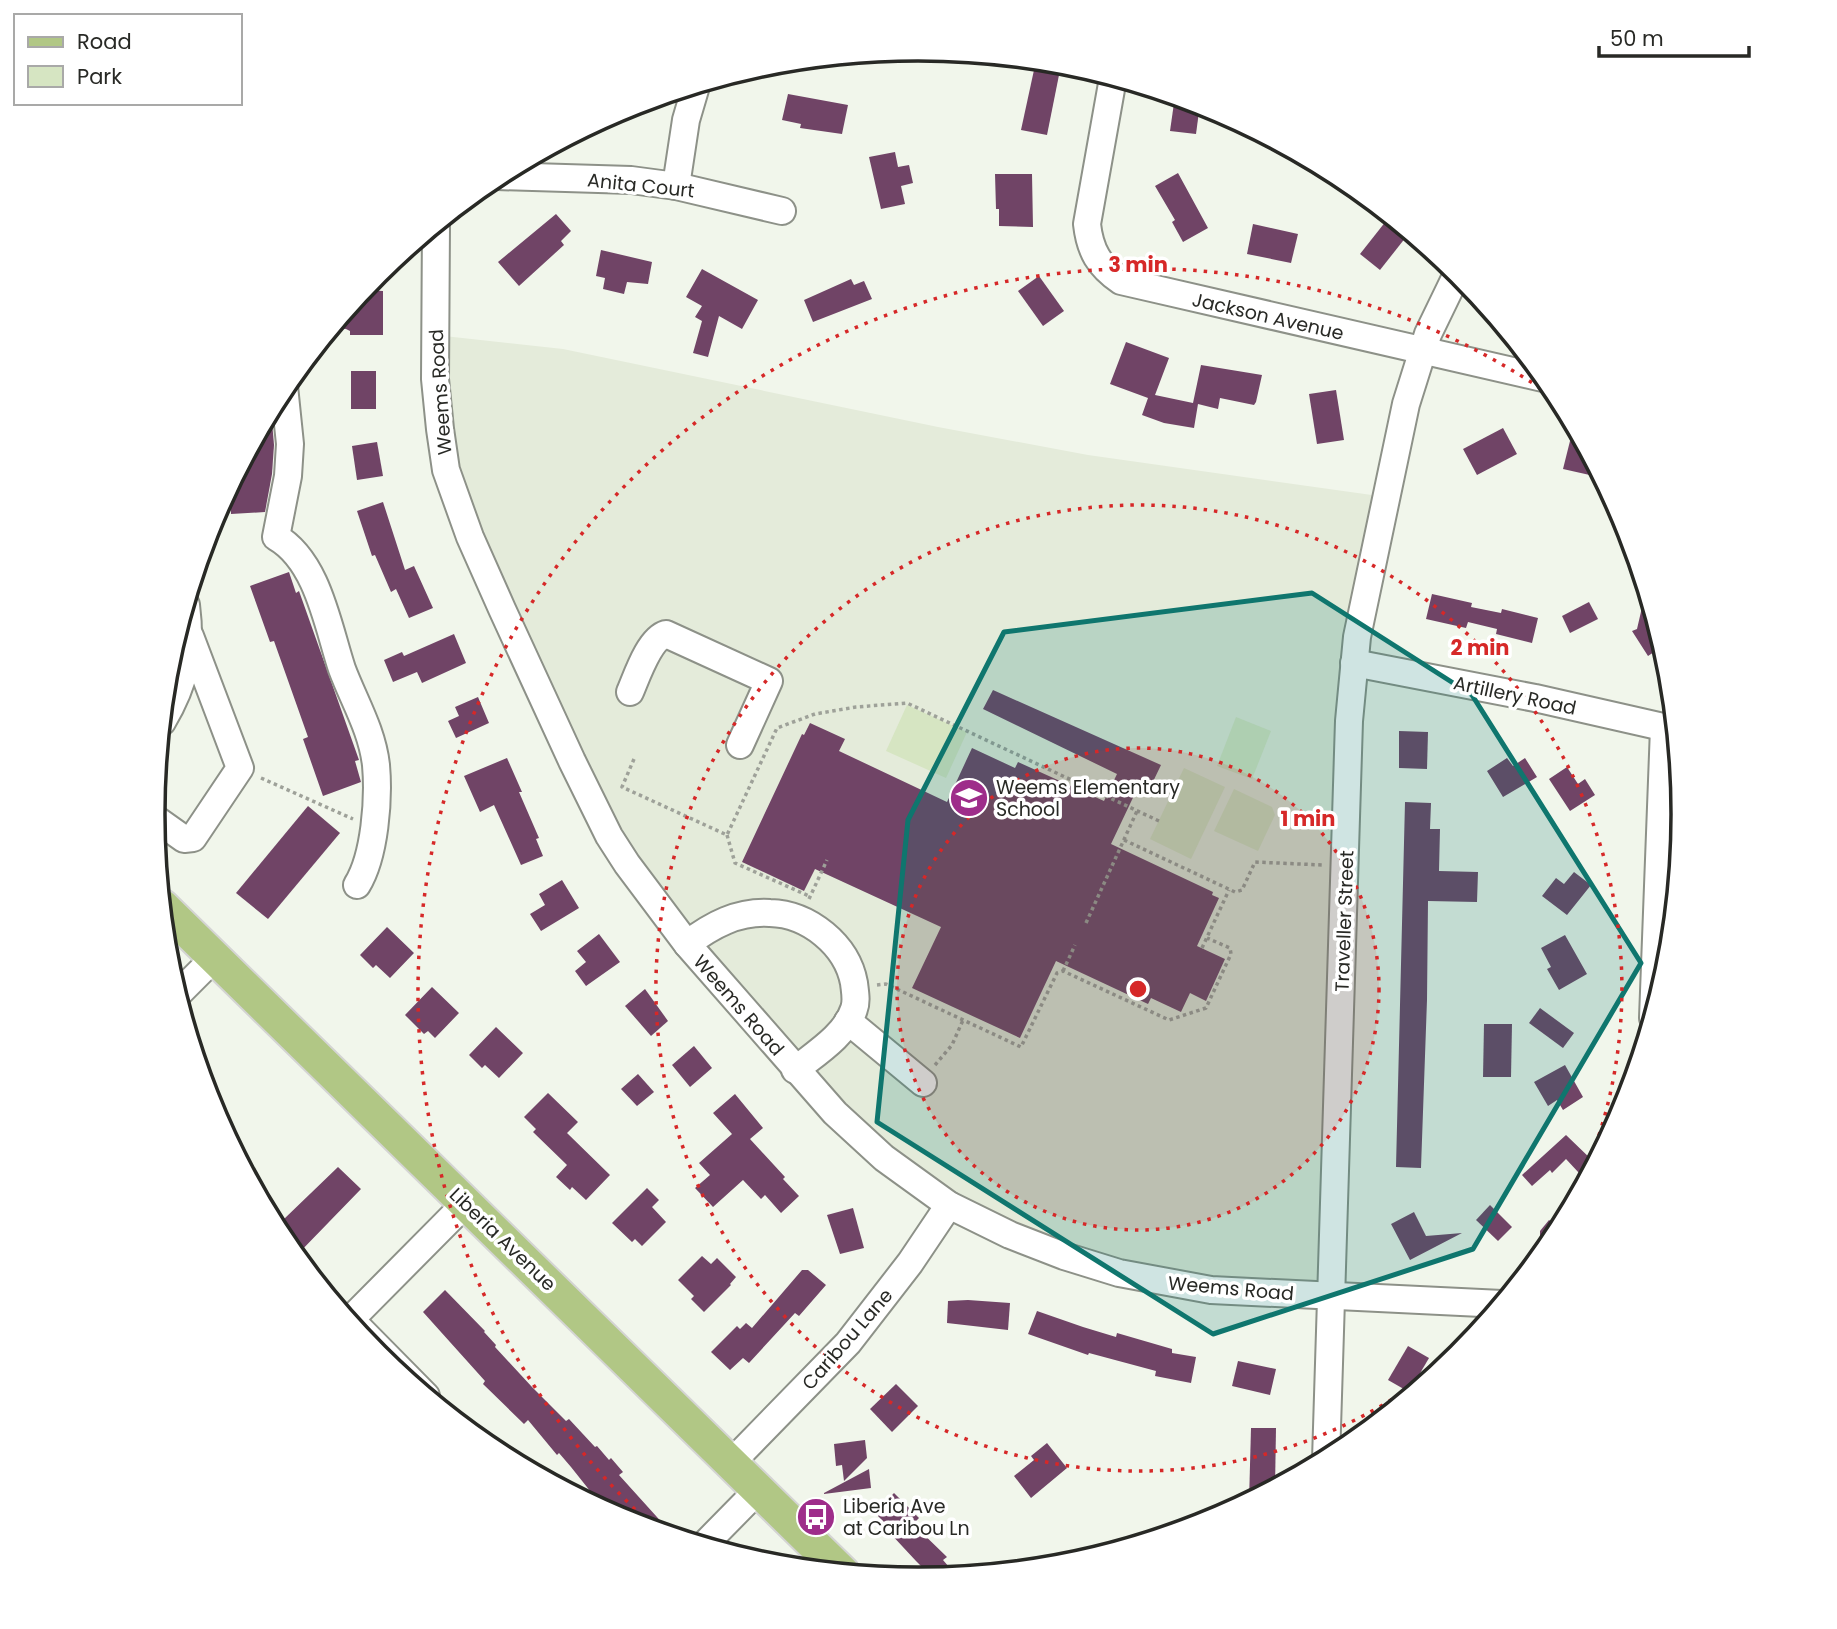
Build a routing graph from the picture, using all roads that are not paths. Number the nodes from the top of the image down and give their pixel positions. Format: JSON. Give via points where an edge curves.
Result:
{"nodes":[{"id":1,"x":1112,"y":87,"type":"edge"},
{"id":2,"x":693,"y":96,"type":"edge"},
{"id":3,"x":518,"y":177,"type":"edge"},
{"id":4,"x":676,"y":186,"type":"junction"},
{"id":5,"x":782,"y":211,"type":"dead end"},
{"id":6,"x":436,"y":237,"type":"edge"},
{"id":7,"x":1453,"y":284,"type":"edge"},
{"id":8,"x":1422,"y":351,"type":"junction"},
{"id":9,"x":1530,"y":375,"type":"edge"},
{"id":10,"x":286,"y":406,"type":"edge"},
{"id":11,"x":189,"y":629,"type":"edge"},
{"id":12,"x":190,"y":636,"type":"junction"},
{"id":13,"x":1354,"y":663,"type":"junction"},
{"id":14,"x":176,"y":692,"type":"edge"},
{"id":15,"x":630,"y":692,"type":"dead end"},
{"id":16,"x":1666,"y":728,"type":"edge"},
{"id":17,"x":740,"y":745,"type":"dead end"},
{"id":18,"x":1669,"y":752,"type":"edge"},
{"id":19,"x":165,"y":826,"type":"edge"},
{"id":20,"x":357,"y":885,"type":"dead end"},
{"id":21,"x":173,"y":916,"type":"edge"},
{"id":22,"x":687,"y":944,"type":"junction"},
{"id":23,"x":215,"y":957,"type":"junction"},
{"id":24,"x":1656,"y":965,"type":"edge"},
{"id":25,"x":186,"y":986,"type":"edge"},
{"id":26,"x":848,"y":1021,"type":"junction"},
{"id":27,"x":795,"y":1070,"type":"junction"},
{"id":28,"x":922,"y":1082,"type":"road end"},
{"id":29,"x":466,"y":1203,"type":"junction"},
{"id":30,"x":949,"y":1205,"type":"junction"},
{"id":31,"x":1331,"y":1296,"type":"junction"},
{"id":32,"x":1491,"y":1303,"type":"edge"},
{"id":33,"x":355,"y":1315,"type":"edge"},
{"id":34,"x":1326,"y":1448,"type":"edge"},
{"id":35,"x":732,"y":1463,"type":"junction"},
{"id":36,"x":758,"y":1490,"type":"junction"},
{"id":37,"x":711,"y":1538,"type":"edge"},
{"id":38,"x":832,"y":1562,"type":"edge"}],
"edges":[{"from":1,"to":8,"type":"street","name":"Jackson Avenue","via":[[1087,224],[1089,244],[1107,272],[1136,286]]},
{"from":2,"to":4,"type":"street"},
{"from":3,"to":4,"type":"street","name":"Anita Court"},
{"from":4,"to":5,"type":"street","name":"Anita Court"},
{"from":6,"to":22,"type":"street","name":"Weems Road","via":[[435,379],[450,481],[502,609],[609,836]]},
{"from":7,"to":8,"type":"street","name":"Traveller Street"},
{"from":8,"to":9,"type":"street","name":"Jackson Avenue"},
{"from":8,"to":13,"type":"street","name":"Traveller Street","via":[[1406,404]]},
{"from":10,"to":20,"type":"street","via":[[288,476],[276,537],[294,553],[331,624],[376,762],[377,791],[367,864]]},
{"from":11,"to":12,"type":"street"},
{"from":12,"to":14,"type":"street"},
{"from":12,"to":19,"type":"street","via":[[240,768],[193,838],[184,839]]},
{"from":13,"to":16,"type":"street","name":"Artillery Road"},
{"from":13,"to":31,"type":"street","name":"Traveller Street"},
{"from":15,"to":17,"type":"street","via":[[652,644],[666,634],[769,681]]},
{"from":18,"to":24,"type":"street"},
{"from":21,"to":23,"type":"main road","name":"Liberia Avenue"},
{"from":22,"to":26,"type":"street","via":[[729,919],[805,908],[848,963],[855,989]]},
{"from":22,"to":27,"type":"street","name":"Weems Road"},
{"from":23,"to":25,"type":"street"},
{"from":23,"to":29,"type":"main road","name":"Liberia Avenue"},
{"from":26,"to":27,"type":"street"},
{"from":26,"to":28,"type":"street"},
{"from":27,"to":30,"type":"street","name":"Weems Road","via":[[884,1158]]},
{"from":29,"to":33,"type":"street"},
{"from":29,"to":35,"type":"main road","name":"Liberia Avenue"},
{"from":30,"to":31,"type":"street","name":"Weems Road","via":[[1010,1235],[1119,1273],[1211,1290]]},
{"from":30,"to":35,"type":"street","name":"Caribou Lane","via":[[848,1343]]},
{"from":31,"to":32,"type":"street","name":"Weems Road"},
{"from":31,"to":34,"type":"street","name":"Traveller Street"},
{"from":35,"to":36,"type":"main road","name":"Liberia Avenue"},
{"from":36,"to":37,"type":"street"},
{"from":36,"to":38,"type":"main road","name":"Liberia Avenue"}]}
